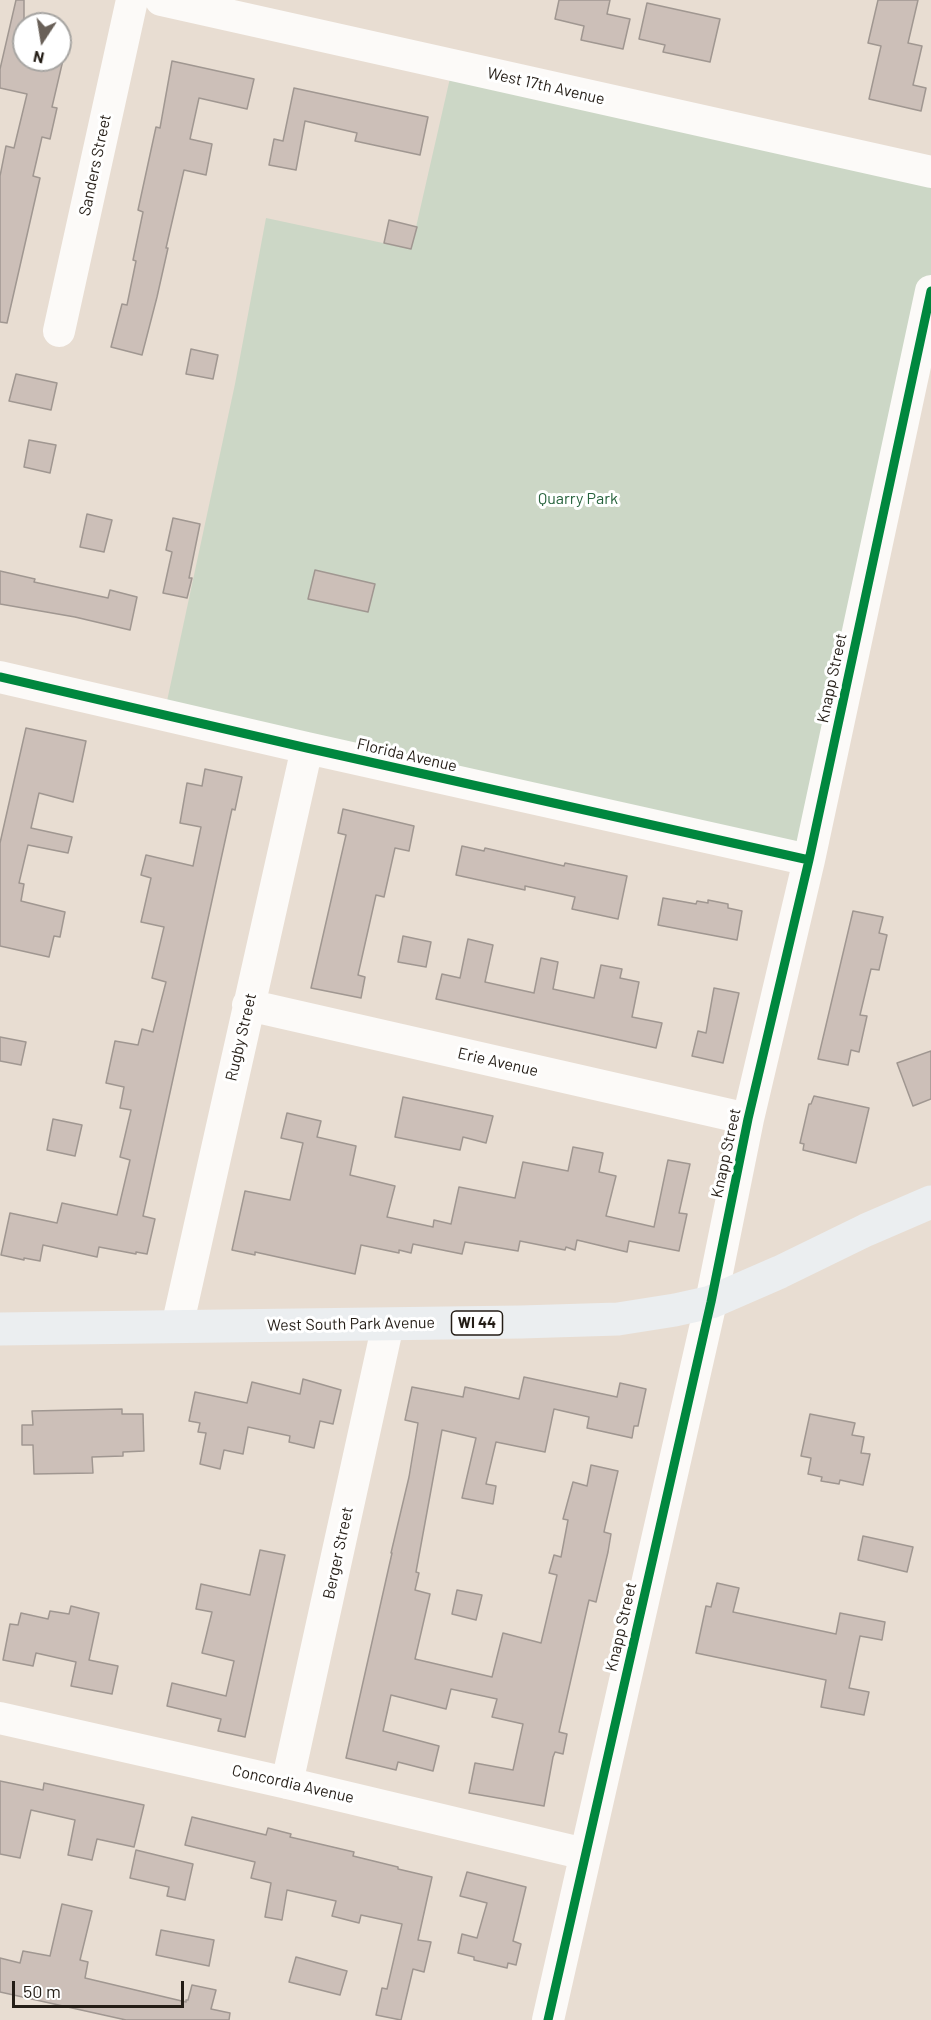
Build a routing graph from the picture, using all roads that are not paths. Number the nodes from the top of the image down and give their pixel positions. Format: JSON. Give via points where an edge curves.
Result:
{"nodes":[{"id":1,"x":132,"y":0,"type":"edge"},
{"id":2,"x":161,"y":0,"type":"edge"},
{"id":3,"x":931,"y":172,"type":"edge"},
{"id":4,"x":931,"y":291,"type":"edge"},
{"id":5,"x":59,"y":331,"type":"dead end"},
{"id":6,"x":0,"y":677,"type":"edge"},
{"id":7,"x":307,"y":748,"type":"junction"},
{"id":8,"x":808,"y":860,"type":"junction"},
{"id":9,"x":248,"y":1005,"type":"junction"},
{"id":10,"x":748,"y":1119,"type":"junction"},
{"id":11,"x":931,"y":1202,"type":"edge"},
{"id":12,"x":711,"y":1302,"type":"junction"},
{"id":13,"x":388,"y":1324,"type":"junction"},
{"id":14,"x":177,"y":1327,"type":"junction"},
{"id":15,"x":0,"y":1329,"type":"edge"},
{"id":16,"x":0,"y":1718,"type":"edge"},
{"id":17,"x":287,"y":1783,"type":"junction"},
{"id":18,"x":585,"y":1854,"type":"junction"},
{"id":19,"x":548,"y":2020,"type":"edge"}],
"edges":[{"from":1,"to":5,"type":"street","name":"Sanders Street"},
{"from":2,"to":3,"type":"street","name":"West 17th Avenue"},
{"from":4,"to":8,"type":"street","name":"Knapp Street"},
{"from":6,"to":7,"type":"street","name":"Florida Avenue"},
{"from":7,"to":8,"type":"street","name":"Florida Avenue"},
{"from":7,"to":9,"type":"street","name":"Rugby Street"},
{"from":8,"to":10,"type":"street","name":"Knapp Street"},
{"from":9,"to":10,"type":"street","name":"Erie Avenue"},
{"from":9,"to":14,"type":"street","name":"Rugby Street"},
{"from":10,"to":12,"type":"street","name":"Knapp Street"},
{"from":11,"to":12,"type":"main road","name":"West South Park Avenue","number":"WI 44"},
{"from":12,"to":13,"type":"main road","name":"West South Park Avenue","number":"WI 44","via":[[618,1319]]},
{"from":12,"to":18,"type":"street","name":"Knapp Street"},
{"from":13,"to":14,"type":"main road","name":"West South Park Avenue","number":"WI 44"},
{"from":13,"to":17,"type":"street","name":"Berger Street"},
{"from":14,"to":15,"type":"main road","name":"West South Park Avenue","number":"WI 44"},
{"from":16,"to":17,"type":"street","name":"Concordia Avenue"},
{"from":17,"to":18,"type":"street","name":"Concordia Avenue"},
{"from":18,"to":19,"type":"street","name":"Knapp Street"}]}
